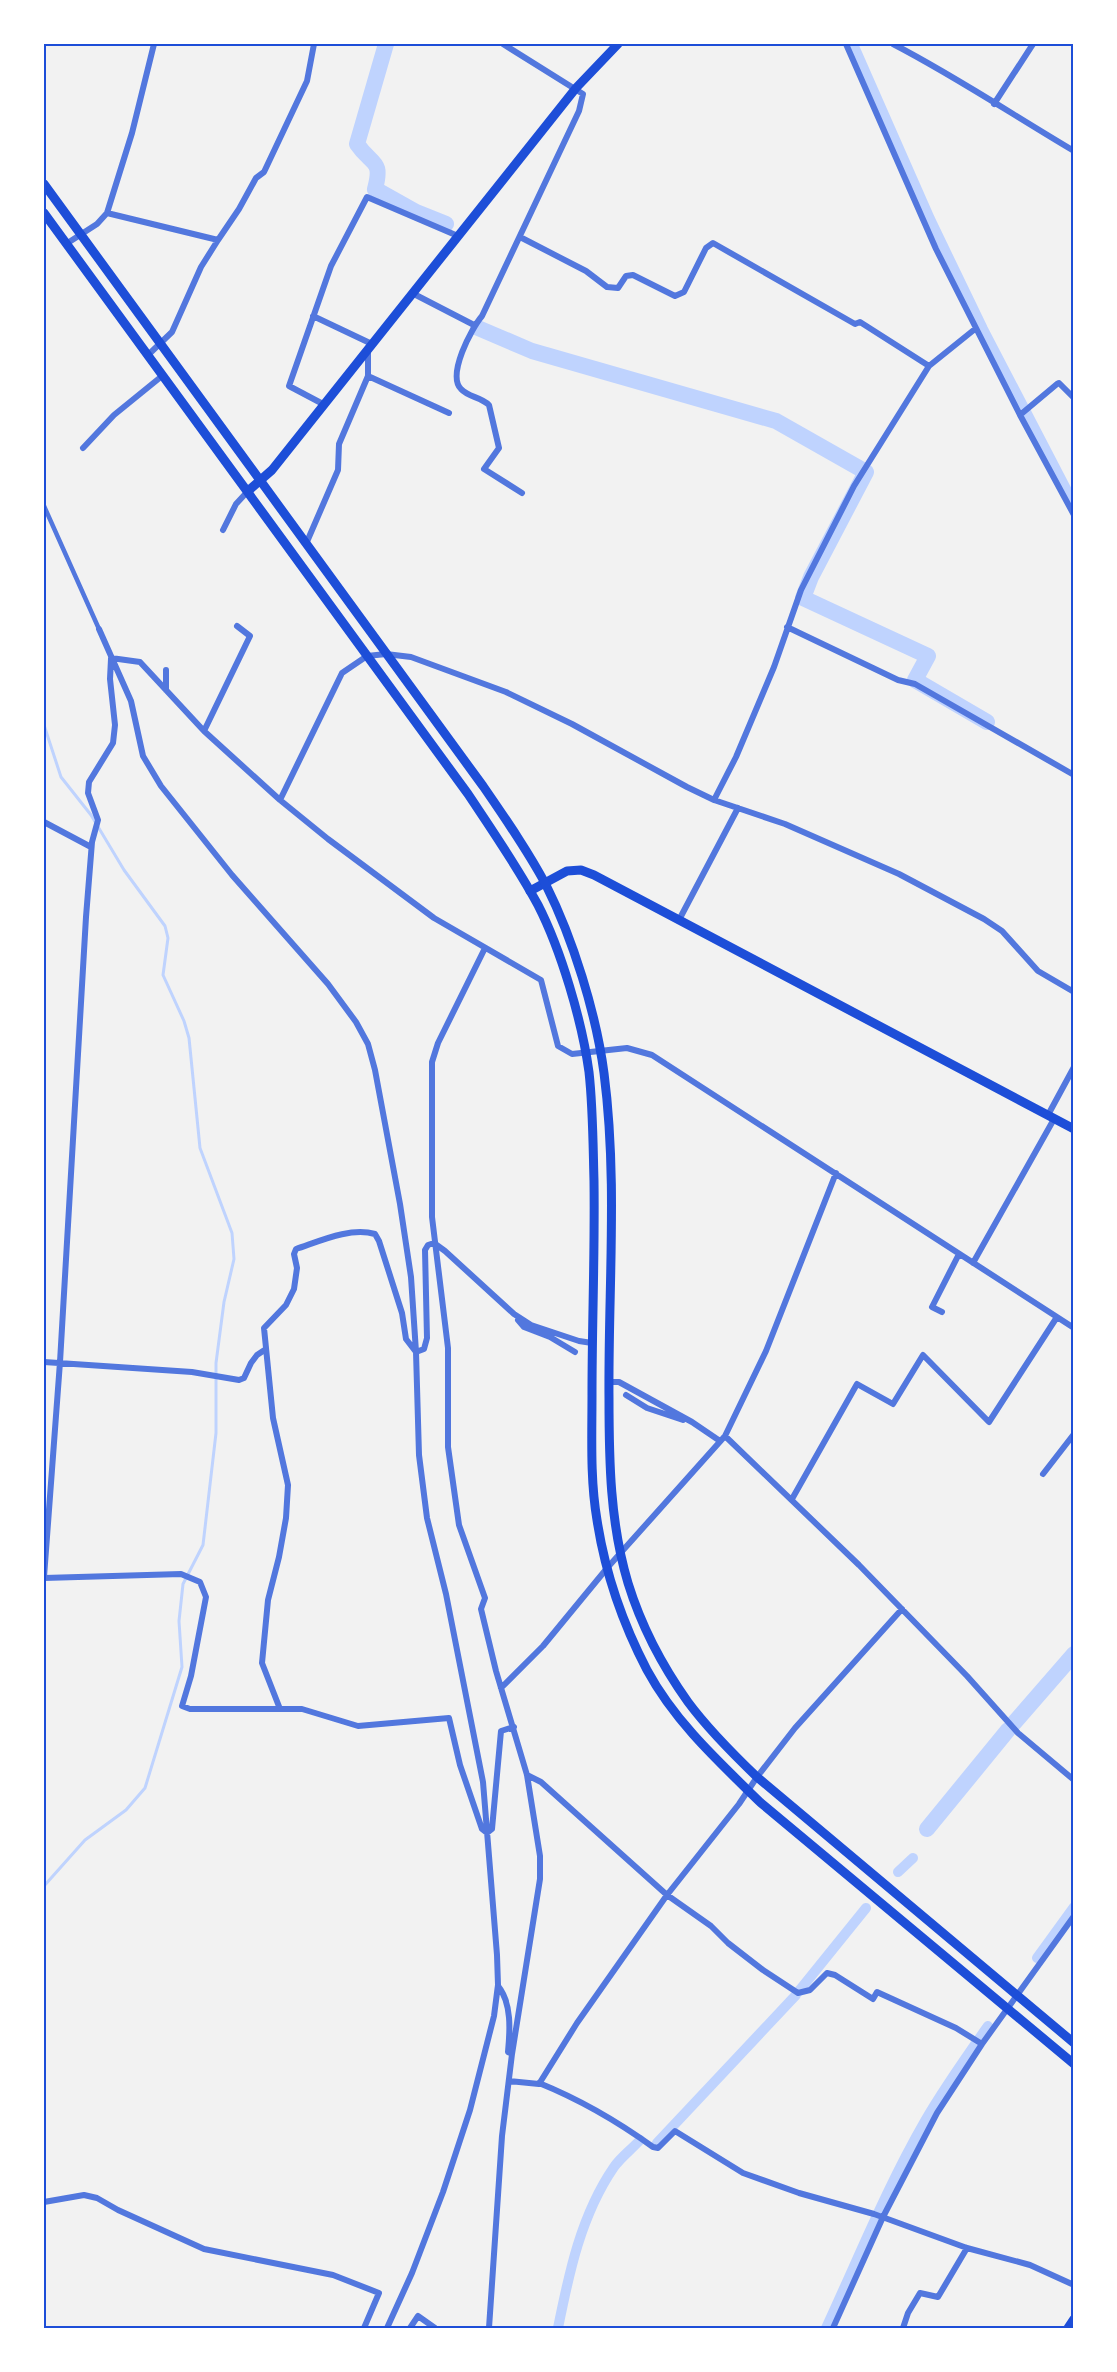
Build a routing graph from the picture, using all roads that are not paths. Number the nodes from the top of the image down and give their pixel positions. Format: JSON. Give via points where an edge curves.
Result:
{"nodes":[{"id":1,"x":154,"y":44,"type":"edge"},
{"id":2,"x":314,"y":44,"type":"edge"},
{"id":3,"x":503,"y":44,"type":"edge"},
{"id":4,"x":618,"y":44,"type":"edge"},
{"id":5,"x":846,"y":44,"type":"edge"},
{"id":6,"x":893,"y":44,"type":"edge"},
{"id":7,"x":1033,"y":44,"type":"edge"},
{"id":8,"x":576,"y":88,"type":"junction"},
{"id":9,"x":994,"y":104,"type":"junction"},
{"id":10,"x":1074,"y":151,"type":"edge"},
{"id":11,"x":44,"y":184,"type":"edge"},
{"id":12,"x":44,"y":213,"type":"edge"},
{"id":13,"x":107,"y":213,"type":"junction"},
{"id":14,"x":80,"y":235,"type":"junction"},
{"id":15,"x":458,"y":236,"type":"junction"},
{"id":16,"x":519,"y":237,"type":"junction"},
{"id":17,"x":218,"y":240,"type":"junction"},
{"id":18,"x":66,"y":244,"type":"junction"},
{"id":19,"x":412,"y":293,"type":"junction"},
{"id":20,"x":313,"y":316,"type":"junction"},
{"id":21,"x":474,"y":325,"type":"junction"},
{"id":22,"x":975,"y":329,"type":"junction"},
{"id":23,"x":160,"y":345,"type":"junction"},
{"id":24,"x":370,"y":346,"type":"junction"},
{"id":25,"x":147,"y":356,"type":"junction"},
{"id":26,"x":928,"y":366,"type":"junction"},
{"id":27,"x":162,"y":376,"type":"junction"},
{"id":28,"x":368,"y":376,"type":"junction"},
{"id":29,"x":1074,"y":398,"type":"edge"},
{"id":30,"x":323,"y":404,"type":"junction"},
{"id":31,"x":449,"y":413,"type":"dead end"},
{"id":32,"x":1020,"y":415,"type":"junction"},
{"id":33,"x":83,"y":448,"type":"dead end"},
{"id":34,"x":260,"y":481,"type":"junction"},
{"id":35,"x":248,"y":491,"type":"junction"},
{"id":36,"x":522,"y":493,"type":"dead end"},
{"id":37,"x":44,"y":506,"type":"edge"},
{"id":38,"x":1074,"y":515,"type":"edge"},
{"id":39,"x":223,"y":530,"type":"dead end"},
{"id":40,"x":306,"y":544,"type":"junction"},
{"id":41,"x":237,"y":626,"type":"dead end"},
{"id":42,"x":787,"y":627,"type":"junction"},
{"id":43,"x":99,"y":628,"type":"joint"},
{"id":44,"x":386,"y":654,"type":"junction"},
{"id":45,"x":367,"y":656,"type":"junction"},
{"id":46,"x":111,"y":658,"type":"junction"},
{"id":47,"x":166,"y":670,"type":"dead end"},
{"id":48,"x":166,"y":690,"type":"junction"},
{"id":49,"x":204,"y":731,"type":"junction"},
{"id":50,"x":1074,"y":775,"type":"edge"},
{"id":51,"x":280,"y":800,"type":"junction"},
{"id":52,"x":714,"y":800,"type":"junction"},
{"id":53,"x":738,"y":808,"type":"junction"},
{"id":54,"x":44,"y":822,"type":"edge"},
{"id":55,"x":91,"y":847,"type":"junction"},
{"id":56,"x":545,"y":884,"type":"junction"},
{"id":57,"x":530,"y":891,"type":"junction"},
{"id":58,"x":679,"y":920,"type":"junction"},
{"id":59,"x":485,"y":948,"type":"junction"},
{"id":60,"x":1074,"y":992,"type":"edge"},
{"id":61,"x":601,"y":1052,"type":"junction"},
{"id":62,"x":586,"y":1054,"type":"junction"},
{"id":63,"x":1074,"y":1067,"type":"edge"},
{"id":64,"x":1051,"y":1117,"type":"junction"},
{"id":65,"x":1074,"y":1129,"type":"edge"},
{"id":66,"x":836,"y":1173,"type":"junction"},
{"id":67,"x":434,"y":1244,"type":"junction"},
{"id":68,"x":958,"y":1254,"type":"junction"},
{"id":69,"x":973,"y":1263,"type":"junction"},
{"id":70,"x":942,"y":1312,"type":"dead end"},
{"id":71,"x":514,"y":1314,"type":"junction"},
{"id":72,"x":1057,"y":1317,"type":"junction"},
{"id":73,"x":1074,"y":1328,"type":"edge"},
{"id":74,"x":592,"y":1343,"type":"junction"},
{"id":75,"x":266,"y":1349,"type":"junction"},
{"id":76,"x":416,"y":1352,"type":"junction"},
{"id":77,"x":575,"y":1352,"type":"dead end"},
{"id":78,"x":44,"y":1362,"type":"edge"},
{"id":79,"x":60,"y":1362,"type":"junction"},
{"id":80,"x":609,"y":1382,"type":"junction"},
{"id":81,"x":626,"y":1395,"type":"dead end"},
{"id":82,"x":692,"y":1422,"type":"junction"},
{"id":83,"x":1074,"y":1434,"type":"edge"},
{"id":84,"x":723,"y":1438,"type":"junction"},
{"id":85,"x":1043,"y":1474,"type":"dead end"},
{"id":86,"x":792,"y":1499,"type":"junction"},
{"id":87,"x":620,"y":1555,"type":"junction"},
{"id":88,"x":608,"y":1567,"type":"junction"},
{"id":89,"x":44,"y":1578,"type":"edge"},
{"id":90,"x":902,"y":1609,"type":"junction"},
{"id":91,"x":501,"y":1688,"type":"junction"},
{"id":92,"x":280,"y":1709,"type":"junction"},
{"id":93,"x":514,"y":1727,"type":"junction"},
{"id":94,"x":527,"y":1775,"type":"junction"},
{"id":95,"x":757,"y":1777,"type":"junction"},
{"id":96,"x":1074,"y":1780,"type":"edge"},
{"id":97,"x":748,"y":1791,"type":"junction"},
{"id":98,"x":488,"y":1833,"type":"junction"},
{"id":99,"x":667,"y":1895,"type":"junction"},
{"id":100,"x":1074,"y":1916,"type":"edge"},
{"id":101,"x":498,"y":1985,"type":"junction"},
{"id":102,"x":1017,"y":1996,"type":"junction"},
{"id":103,"x":1008,"y":2009,"type":"junction"},
{"id":104,"x":978,"y":2041,"type":"junction"},
{"id":105,"x":1074,"y":2043,"type":"edge"},
{"id":106,"x":512,"y":2054,"type":"junction"},
{"id":107,"x":1074,"y":2064,"type":"edge"},
{"id":108,"x":508,"y":2081,"type":"junction"},
{"id":109,"x":540,"y":2083,"type":"junction"},
{"id":110,"x":44,"y":2202,"type":"edge"},
{"id":111,"x":880,"y":2216,"type":"junction"},
{"id":112,"x":967,"y":2248,"type":"junction"},
{"id":113,"x":1074,"y":2285,"type":"edge"},
{"id":114,"x":1074,"y":2319,"type":"edge"},
{"id":115,"x":364,"y":2328,"type":"edge"},
{"id":116,"x":387,"y":2328,"type":"edge"},
{"id":117,"x":410,"y":2328,"type":"edge"},
{"id":118,"x":435,"y":2328,"type":"edge"},
{"id":119,"x":489,"y":2328,"type":"edge"},
{"id":120,"x":832,"y":2328,"type":"edge"},
{"id":121,"x":903,"y":2328,"type":"edge"},
{"id":122,"x":1068,"y":2328,"type":"edge"}],
"edges":[{"from":1,"to":13,"type":"street"},
{"from":2,"to":17,"type":"street","via":[[307,81],[264,172],[256,178]]},
{"from":3,"to":8,"type":"street"},
{"from":4,"to":8,"type":"main road"},
{"from":5,"to":22,"type":"street"},
{"from":6,"to":9,"type":"street","via":[[938,67]]},
{"from":7,"to":9,"type":"street"},
{"from":8,"to":15,"type":"main road"},
{"from":8,"to":16,"type":"street","via":[[583,94],[579,111]]},
{"from":9,"to":10,"type":"street"},
{"from":11,"to":14,"type":"main road"},
{"from":12,"to":18,"type":"main road"},
{"from":13,"to":14,"type":"street"},
{"from":13,"to":17,"type":"street"},
{"from":14,"to":18,"type":"street"},
{"from":14,"to":23,"type":"main road"},
{"from":15,"to":19,"type":"main road"},
{"from":15,"to":20,"type":"street","via":[[367,197],[331,266]]},
{"from":16,"to":21,"type":"street","via":[[482,316]]},
{"from":16,"to":26,"type":"street","via":[[586,271],[607,287],[618,288],[626,276],[633,275],[675,296],[684,292],[712,243],[855,324],[860,322]]},
{"from":17,"to":23,"type":"street","via":[[201,267],[172,332]]},
{"from":18,"to":25,"type":"main road"},
{"from":19,"to":21,"type":"street"},
{"from":19,"to":24,"type":"main road"},
{"from":20,"to":24,"type":"street"},
{"from":20,"to":30,"type":"street","via":[[289,386]]},
{"from":21,"to":36,"type":"street","via":[[456,371],[456,383],[462,392],[489,405],[499,448],[484,469]]},
{"from":22,"to":26,"type":"street"},
{"from":22,"to":32,"type":"street"},
{"from":23,"to":25,"type":"street"},
{"from":23,"to":34,"type":"main road"},
{"from":24,"to":28,"type":"street"},
{"from":24,"to":30,"type":"main road"},
{"from":25,"to":27,"type":"main road"},
{"from":26,"to":42,"type":"street","via":[[854,486],[801,590]]},
{"from":27,"to":33,"type":"street","via":[[114,415]]},
{"from":27,"to":35,"type":"main road"},
{"from":28,"to":31,"type":"street"},
{"from":28,"to":40,"type":"street","via":[[339,444],[338,470]]},
{"from":29,"to":32,"type":"street","via":[[1059,383]]},
{"from":30,"to":34,"type":"main road"},
{"from":32,"to":38,"type":"street"},
{"from":34,"to":35,"type":"main road"},
{"from":34,"to":40,"type":"main road"},
{"from":35,"to":39,"type":"street","via":[[236,504]]},
{"from":35,"to":45,"type":"main road"},
{"from":37,"to":43,"type":"street"},
{"from":40,"to":44,"type":"main road"},
{"from":41,"to":49,"type":"street","via":[[250,636]]},
{"from":42,"to":50,"type":"street","via":[[898,680],[915,684]]},
{"from":42,"to":52,"type":"street","via":[[754,715]]},
{"from":43,"to":46,"type":"street"},
{"from":44,"to":45,"type":"street"},
{"from":44,"to":52,"type":"street","via":[[411,657],[506,692]]},
{"from":44,"to":56,"type":"main road","via":[[483,786]]},
{"from":45,"to":51,"type":"street","via":[[342,673]]},
{"from":45,"to":57,"type":"main road","via":[[468,794]]},
{"from":46,"to":48,"type":"street","via":[[140,662]]},
{"from":46,"to":55,"type":"street","via":[[116,725],[113,742],[89,782],[88,793],[98,820]]},
{"from":46,"to":76,"type":"street","via":[[131,701],[143,756],[161,786],[232,875],[328,984],[368,1044],[411,1277]]},
{"from":47,"to":48,"type":"street"},
{"from":48,"to":49,"type":"street"},
{"from":49,"to":51,"type":"street"},
{"from":51,"to":59,"type":"street","via":[[434,918]]},
{"from":52,"to":53,"type":"street"},
{"from":53,"to":58,"type":"street"},
{"from":53,"to":60,"type":"street","via":[[785,824],[899,874],[984,919],[1002,931],[1038,971]]},
{"from":54,"to":55,"type":"street"},
{"from":55,"to":79,"type":"street"},
{"from":56,"to":57,"type":"main road"},
{"from":56,"to":58,"type":"main road","via":[[567,871],[580,870]]},
{"from":56,"to":61,"type":"main road","via":[[566,929]]},
{"from":57,"to":62,"type":"main road","via":[[565,976]]},
{"from":58,"to":64,"type":"main road"},
{"from":59,"to":62,"type":"street","via":[[541,980],[558,1046],[572,1054]]},
{"from":59,"to":67,"type":"street","via":[[432,1062]]},
{"from":61,"to":62,"type":"street"},
{"from":61,"to":66,"type":"street","via":[[627,1047],[652,1055]]},
{"from":61,"to":80,"type":"main road","via":[[612,1139]]},
{"from":62,"to":74,"type":"main road","via":[[593,1140]]},
{"from":63,"to":64,"type":"street"},
{"from":64,"to":65,"type":"main road"},
{"from":64,"to":69,"type":"street"},
{"from":66,"to":68,"type":"street"},
{"from":66,"to":84,"type":"street","via":[[766,1351]]},
{"from":67,"to":71,"type":"street"},
{"from":67,"to":76,"type":"street","via":[[425,1250],[427,1338],[424,1349]]},
{"from":67,"to":91,"type":"street","via":[[448,1348],[448,1447],[459,1525],[485,1598],[481,1610]]},
{"from":68,"to":69,"type":"street"},
{"from":68,"to":70,"type":"street","via":[[932,1307]]},
{"from":69,"to":72,"type":"street"},
{"from":71,"to":74,"type":"street","via":[[531,1325]]},
{"from":71,"to":77,"type":"street","via":[[524,1327]]},
{"from":72,"to":73,"type":"street"},
{"from":72,"to":86,"type":"street","via":[[989,1422],[923,1355],[893,1404],[856,1384]]},
{"from":74,"to":88,"type":"main road","via":[[592,1456],[597,1520]]},
{"from":75,"to":76,"type":"street","via":[[264,1328],[286,1305],[294,1289],[296,1249],[334,1236],[369,1232],[380,1241],[406,1339]]},
{"from":75,"to":79,"type":"street","via":[[239,1380],[192,1372]]},
{"from":75,"to":92,"type":"street","via":[[273,1419],[288,1485],[281,1547],[268,1600],[262,1663]]},
{"from":76,"to":98,"type":"street","via":[[418,1455],[427,1518],[481,1771]]},
{"from":78,"to":79,"type":"street"},
{"from":79,"to":89,"type":"street"},
{"from":80,"to":82,"type":"street","via":[[619,1382]]},
{"from":80,"to":87,"type":"main road","via":[[609,1460]]},
{"from":81,"to":82,"type":"street","via":[[647,1408]]},
{"from":82,"to":84,"type":"street"},
{"from":83,"to":85,"type":"street"},
{"from":84,"to":86,"type":"street"},
{"from":84,"to":87,"type":"street"},
{"from":86,"to":90,"type":"street"},
{"from":87,"to":88,"type":"street"},
{"from":87,"to":95,"type":"main road","via":[[643,1623],[662,1660],[688,1702]]},
{"from":88,"to":91,"type":"street","via":[[543,1646]]},
{"from":88,"to":97,"type":"main road","via":[[628,1629],[648,1671],[677,1715]]},
{"from":89,"to":92,"type":"street","via":[[181,1574],[191,1577],[200,1582],[206,1597],[182,1706]]},
{"from":90,"to":95,"type":"street","via":[[795,1728]]},
{"from":90,"to":96,"type":"street","via":[[1018,1733]]},
{"from":91,"to":93,"type":"street"},
{"from":92,"to":98,"type":"street","via":[[302,1709],[358,1725],[449,1718],[460,1765],[482,1829]]},
{"from":93,"to":94,"type":"street"},
{"from":93,"to":98,"type":"street","via":[[501,1731],[492,1829]]},
{"from":94,"to":99,"type":"street","via":[[541,1782]]},
{"from":94,"to":106,"type":"street","via":[[540,1879]]},
{"from":95,"to":97,"type":"street"},
{"from":95,"to":102,"type":"main road"},
{"from":97,"to":99,"type":"street"},
{"from":97,"to":103,"type":"main road"},
{"from":98,"to":101,"type":"street"},
{"from":99,"to":104,"type":"street","via":[[798,1993],[810,1990],[827,1973],[835,1975],[873,1999],[877,1992]]},
{"from":99,"to":109,"type":"street"},
{"from":100,"to":102,"type":"street"},
{"from":101,"to":106,"type":"street","via":[[510,2027],[508,2052]]},
{"from":101,"to":116,"type":"street","via":[[495,2016],[470,2110],[412,2274]]},
{"from":102,"to":103,"type":"street"},
{"from":102,"to":105,"type":"main road"},
{"from":103,"to":104,"type":"street"},
{"from":103,"to":107,"type":"main road"},
{"from":104,"to":111,"type":"street"},
{"from":106,"to":108,"type":"street"},
{"from":108,"to":109,"type":"street"},
{"from":108,"to":119,"type":"street"},
{"from":109,"to":111,"type":"street","via":[[590,2105],[653,2147],[658,2148],[675,2131],[743,2173]]},
{"from":110,"to":115,"type":"street","via":[[84,2195],[97,2198],[204,2249],[342,2279],[379,2294]]},
{"from":111,"to":112,"type":"street"},
{"from":111,"to":120,"type":"street"},
{"from":112,"to":113,"type":"street","via":[[1030,2265]]},
{"from":112,"to":121,"type":"street","via":[[938,2297],[920,2293]]},
{"from":114,"to":122,"type":"main road"},
{"from":117,"to":118,"type":"street","via":[[418,2316]]}]}
